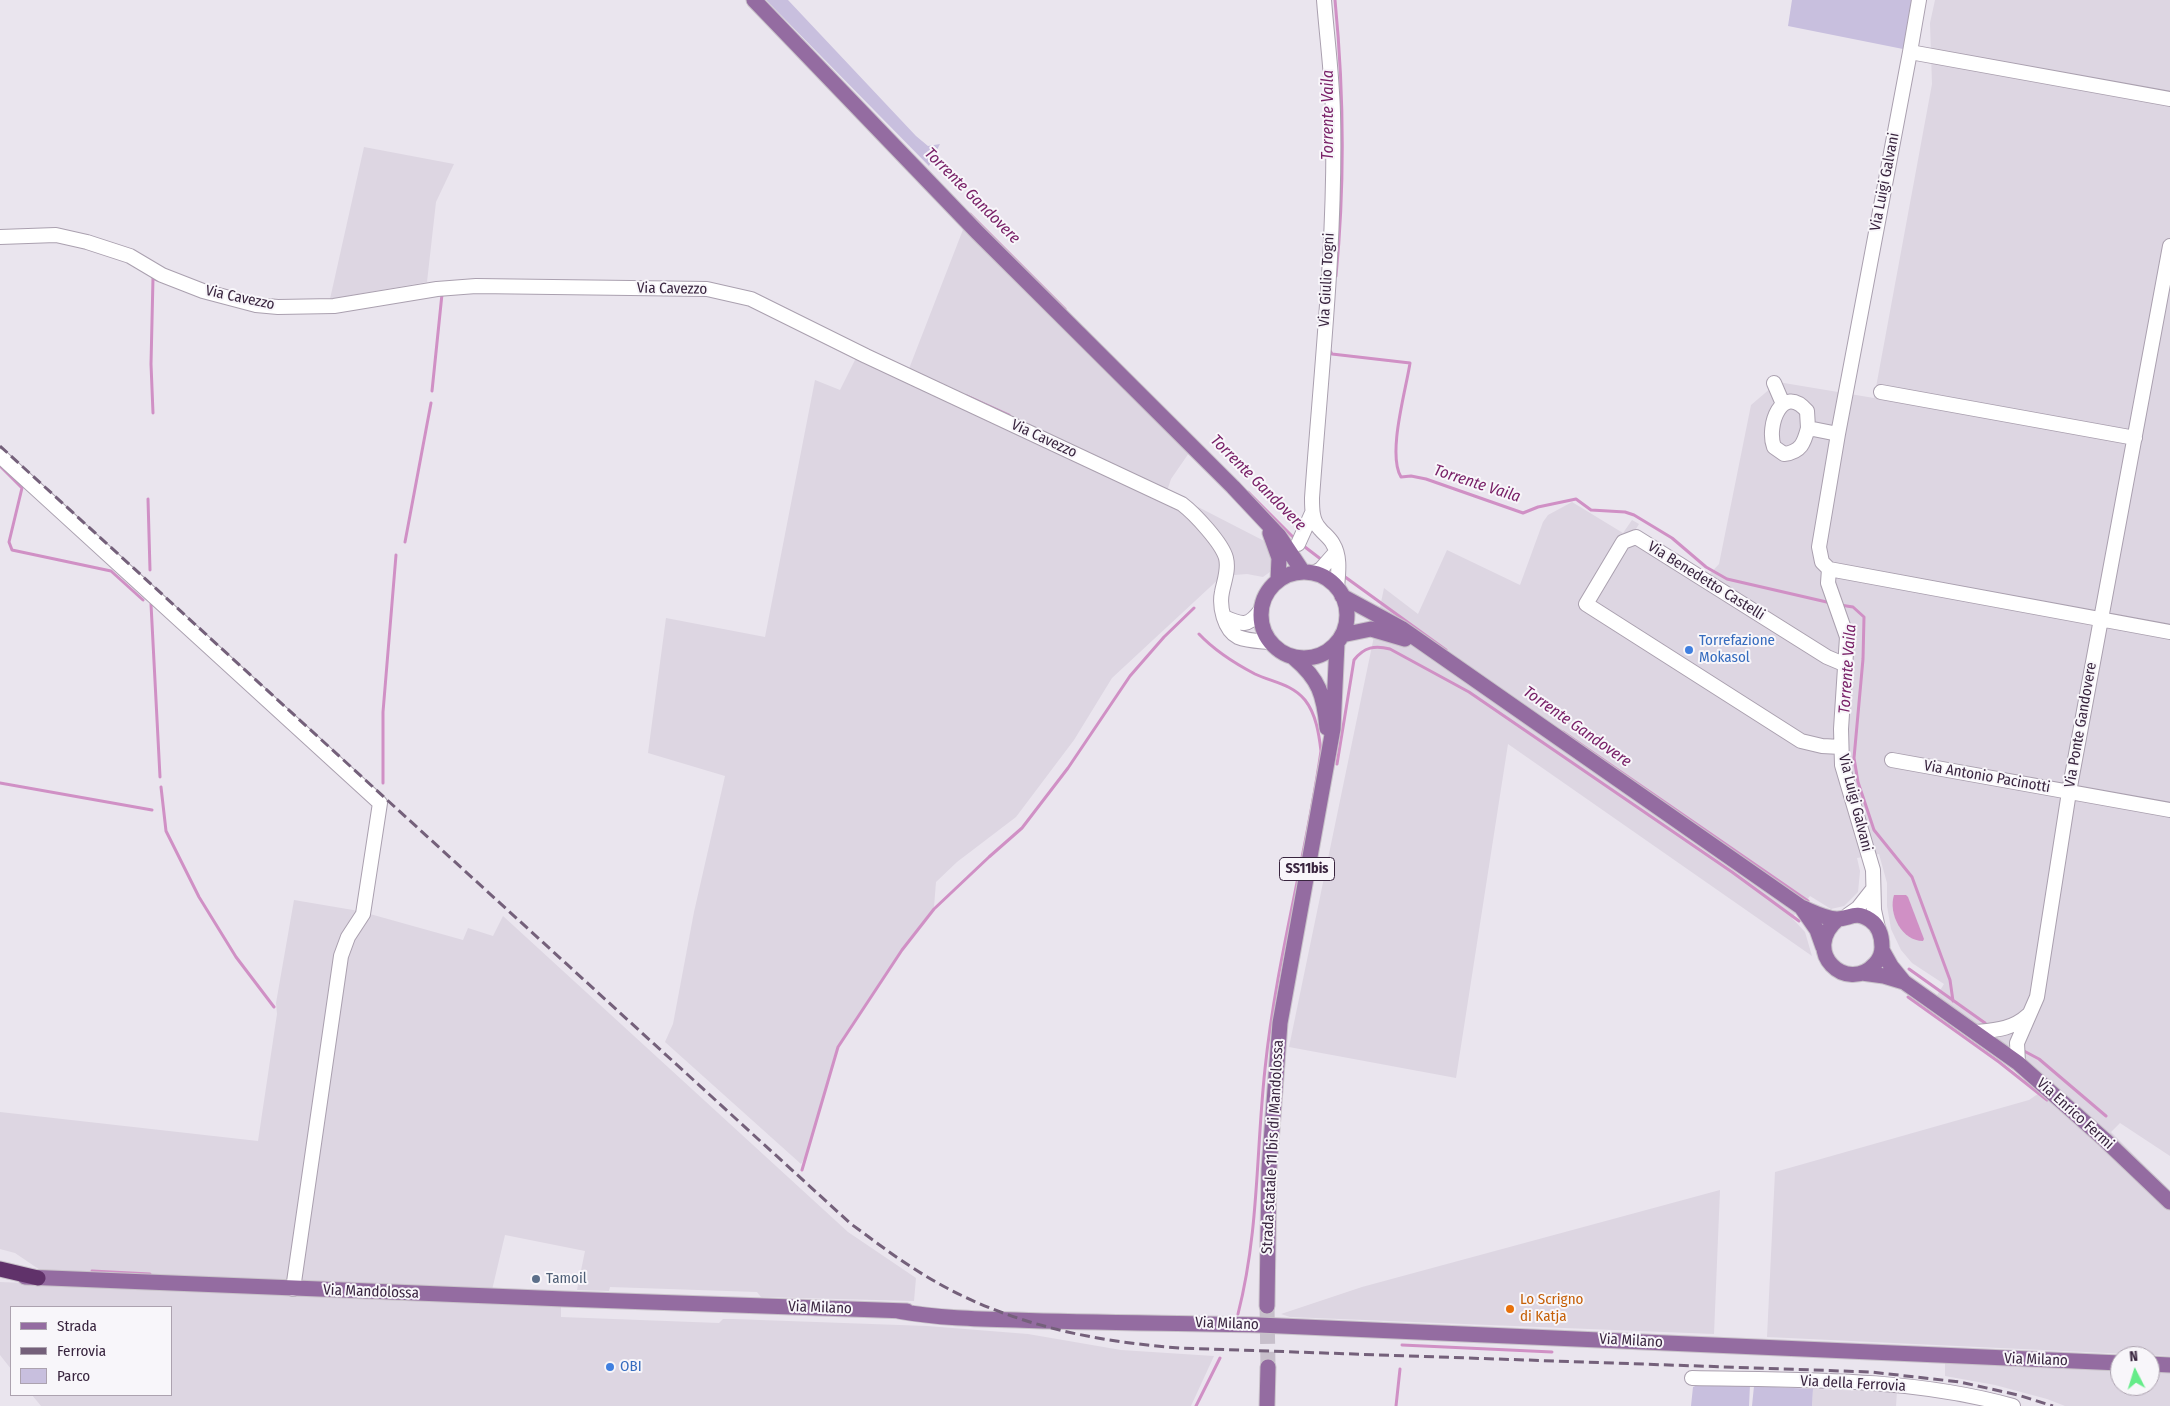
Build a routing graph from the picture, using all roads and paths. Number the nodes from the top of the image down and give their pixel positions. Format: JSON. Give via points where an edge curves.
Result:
{"nodes":[{"id":1,"x":754,"y":0,"type":"edge"},
{"id":2,"x":1324,"y":0,"type":"edge"},
{"id":3,"x":1919,"y":0,"type":"edge"},
{"id":4,"x":1910,"y":52,"type":"junction"},
{"id":5,"x":2170,"y":99,"type":"edge"},
{"id":6,"x":0,"y":237,"type":"edge"},
{"id":7,"x":2170,"y":246,"type":"edge"},
{"id":8,"x":1774,"y":384,"type":"dead end"},
{"id":9,"x":1881,"y":392,"type":"dead end"},
{"id":10,"x":1783,"y":404,"type":"junction"},
{"id":11,"x":1808,"y":428,"type":"junction"},
{"id":12,"x":1838,"y":434,"type":"junction"},
{"id":13,"x":2135,"y":438,"type":"junction"},
{"id":14,"x":0,"y":456,"type":"edge"},
{"id":15,"x":1312,"y":513,"type":"junction"},
{"id":16,"x":1263,"y":521,"type":"junction"},
{"id":17,"x":1301,"y":539,"type":"dead end"},
{"id":18,"x":1336,"y":552,"type":"junction"},
{"id":19,"x":1313,"y":572,"type":"junction"},
{"id":20,"x":1829,"y":576,"type":"junction"},
{"id":21,"x":1278,"y":580,"type":"junction"},
{"id":22,"x":1339,"y":588,"type":"junction"},
{"id":23,"x":1260,"y":611,"type":"junction"},
{"id":24,"x":1224,"y":617,"type":"junction"},
{"id":25,"x":2100,"y":619,"type":"junction"},
{"id":26,"x":2170,"y":632,"type":"edge"},
{"id":27,"x":1340,"y":639,"type":"junction"},
{"id":28,"x":1269,"y":642,"type":"junction"},
{"id":29,"x":1426,"y":646,"type":"junction"},
{"id":30,"x":1294,"y":658,"type":"junction"},
{"id":31,"x":1846,"y":665,"type":"junction"},
{"id":32,"x":1841,"y":747,"type":"junction"},
{"id":33,"x":1328,"y":753,"type":"junction"},
{"id":34,"x":1892,"y":760,"type":"dead end"},
{"id":35,"x":2069,"y":792,"type":"junction"},
{"id":36,"x":2170,"y":810,"type":"edge"},
{"id":37,"x":1873,"y":889,"type":"junction"},
{"id":38,"x":1800,"y":907,"type":"junction"},
{"id":39,"x":1843,"y":917,"type":"junction"},
{"id":40,"x":1878,"y":928,"type":"junction"},
{"id":41,"x":1823,"y":947,"type":"junction"},
{"id":42,"x":1882,"y":950,"type":"junction"},
{"id":43,"x":1862,"y":973,"type":"junction"},
{"id":44,"x":1904,"y":982,"type":"junction"},
{"id":45,"x":2031,"y":1013,"type":"junction"},
{"id":46,"x":1976,"y":1032,"type":"junction"},
{"id":47,"x":2018,"y":1064,"type":"junction"},
{"id":48,"x":2170,"y":1202,"type":"edge"},
{"id":49,"x":0,"y":1269,"type":"edge"},
{"id":50,"x":0,"y":1276,"type":"edge"},
{"id":51,"x":38,"y":1278,"type":"junction"},
{"id":52,"x":292,"y":1289,"type":"junction"},
{"id":53,"x":741,"y":1305,"type":"joint"},
{"id":54,"x":1267,"y":1306,"type":"tunnel mouth"},
{"id":55,"x":2110,"y":1363,"type":"edge"},
{"id":56,"x":1268,"y":1367,"type":"tunnel mouth"},
{"id":57,"x":1692,"y":1378,"type":"dead end"},
{"id":58,"x":1267,"y":1406,"type":"edge"},
{"id":59,"x":2013,"y":1406,"type":"edge"}],
"edges":[{"from":1,"to":16,"type":"main road","via":[[977,232],[1146,398]]},
{"from":2,"to":15,"type":"street","name":"Via Giulio Togni","via":[[1333,112],[1333,168]]},
{"from":3,"to":4,"type":"street","name":"Via Luigi Galvani"},
{"from":4,"to":5,"type":"street"},
{"from":4,"to":12,"type":"street","name":"Via Luigi Galvani"},
{"from":6,"to":24,"type":"street","name":"Via Cavezzo","via":[[56,235],[87,242],[130,256],[162,275],[202,291],[256,305],[278,307],[334,306],[436,289],[476,286],[707,289],[734,294],[760,303],[1182,504],[1220,546],[1225,556],[1228,566],[1221,594]]},
{"from":7,"to":13,"type":"street","name":"Via Ponte Gandovere"},
{"from":8,"to":10,"type":"street"},
{"from":9,"to":13,"type":"street"},
{"from":10,"to":11,"type":"street","via":[[1790,401],[1802,406],[1808,418]]},
{"from":10,"to":11,"type":"street","via":[[1775,413],[1771,435],[1774,447],[1784,454],[1797,450],[1802,446]]},
{"from":11,"to":12,"type":"street"},
{"from":12,"to":20,"type":"street","name":"Via Luigi Galvani","via":[[1819,547]]},
{"from":13,"to":25,"type":"street","name":"Via Ponte Gandovere"},
{"from":14,"to":52,"type":"street","via":[[380,803],[363,914],[348,937],[341,956]]},
{"from":15,"to":17,"type":"street","name":"Via Giulio Togni"},
{"from":15,"to":18,"type":"street"},
{"from":16,"to":19,"type":"main road"},
{"from":16,"to":21,"type":"main road","via":[[1278,558]]},
{"from":18,"to":19,"type":"street"},
{"from":18,"to":22,"type":"street"},
{"from":19,"to":21,"type":"main road","via":[[1290,574]]},
{"from":19,"to":22,"type":"main road"},
{"from":20,"to":25,"type":"street"},
{"from":20,"to":31,"type":"street","name":"Via Luigi Galvani","via":[[1845,625]]},
{"from":21,"to":23,"type":"main road","via":[[1265,595]]},
{"from":22,"to":27,"type":"main road","via":[[1347,613]]},
{"from":22,"to":29,"type":"main road"},
{"from":23,"to":24,"type":"street","via":[[1252,621],[1244,623]]},
{"from":23,"to":28,"type":"main road","via":[[1261,624]]},
{"from":24,"to":28,"type":"street","via":[[1237,636]]},
{"from":25,"to":26,"type":"street"},
{"from":25,"to":35,"type":"street","name":"Via Ponte Gandovere"},
{"from":27,"to":29,"type":"main road","via":[[1371,629]]},
{"from":27,"to":30,"type":"main road","via":[[1325,653]]},
{"from":27,"to":33,"type":"main road","name":"Strada statale 11 bis di Mandolossa","number":"SS11bis","via":[[1334,729]]},
{"from":28,"to":30,"type":"main road"},
{"from":29,"to":38,"type":"main road"},
{"from":30,"to":33,"type":"main road","name":"Strada statale 11 bis di Mandolossa","number":"SS11bis","via":[[1310,671],[1318,684],[1326,716]]},
{"from":31,"to":32,"type":"street","name":"Via Luigi Galvani"},
{"from":31,"to":32,"type":"street","name":"Via Benedetto Castelli","via":[[1827,657],[1636,537],[1623,542],[1586,604],[1801,741]]},
{"from":32,"to":37,"type":"street","name":"Via Luigi Galvani","via":[[1842,765],[1873,870]]},
{"from":33,"to":54,"type":"main road","name":"Strada statale 11 bis di Mandolossa","number":"SS11bis","via":[[1280,1023],[1269,1168]]},
{"from":34,"to":35,"type":"street","name":"Via Antonio Pacinotti"},
{"from":35,"to":36,"type":"street","name":"Via Antonio Pacinotti"},
{"from":35,"to":45,"type":"street","name":"Via Ponte Gandovere","via":[[2037,997]]},
{"from":37,"to":39,"type":"street","via":[[1858,908]]},
{"from":37,"to":40,"type":"street","name":"Via Luigi Galvani"},
{"from":38,"to":39,"type":"main road"},
{"from":38,"to":41,"type":"main road","via":[[1818,930]]},
{"from":39,"to":40,"type":"main road","via":[[1860,916]]},
{"from":39,"to":41,"type":"main road","via":[[1829,926]]},
{"from":40,"to":42,"type":"main road"},
{"from":41,"to":43,"type":"main road","via":[[1832,966],[1851,975]]},
{"from":42,"to":43,"type":"main road","via":[[1879,960]]},
{"from":42,"to":44,"type":"main road"},
{"from":43,"to":44,"type":"main road"},
{"from":44,"to":46,"type":"main road","name":"Via Enrico Fermi"},
{"from":45,"to":46,"type":"street","via":[[2019,1023]]},
{"from":45,"to":47,"type":"street","name":"Via Ponte Gandovere","via":[[2017,1043]]},
{"from":46,"to":47,"type":"main road","name":"Via Enrico Fermi"},
{"from":47,"to":48,"type":"main road","name":"Via Enrico Fermi"},
{"from":49,"to":51,"type":"highway"},
{"from":50,"to":51,"type":"main road","name":"Via Mandolossa"},
{"from":51,"to":52,"type":"main road","name":"Via Mandolossa"},
{"from":52,"to":53,"type":"main road","name":"Via Mandolossa"},
{"from":53,"to":55,"type":"main road","name":"Via Milano","via":[[1094,1316],[1142,1322]]},
{"from":56,"to":58,"type":"main road"},
{"from":57,"to":59,"type":"street","name":"Via della Ferrovia","via":[[1906,1386],[1985,1398]]}]}
